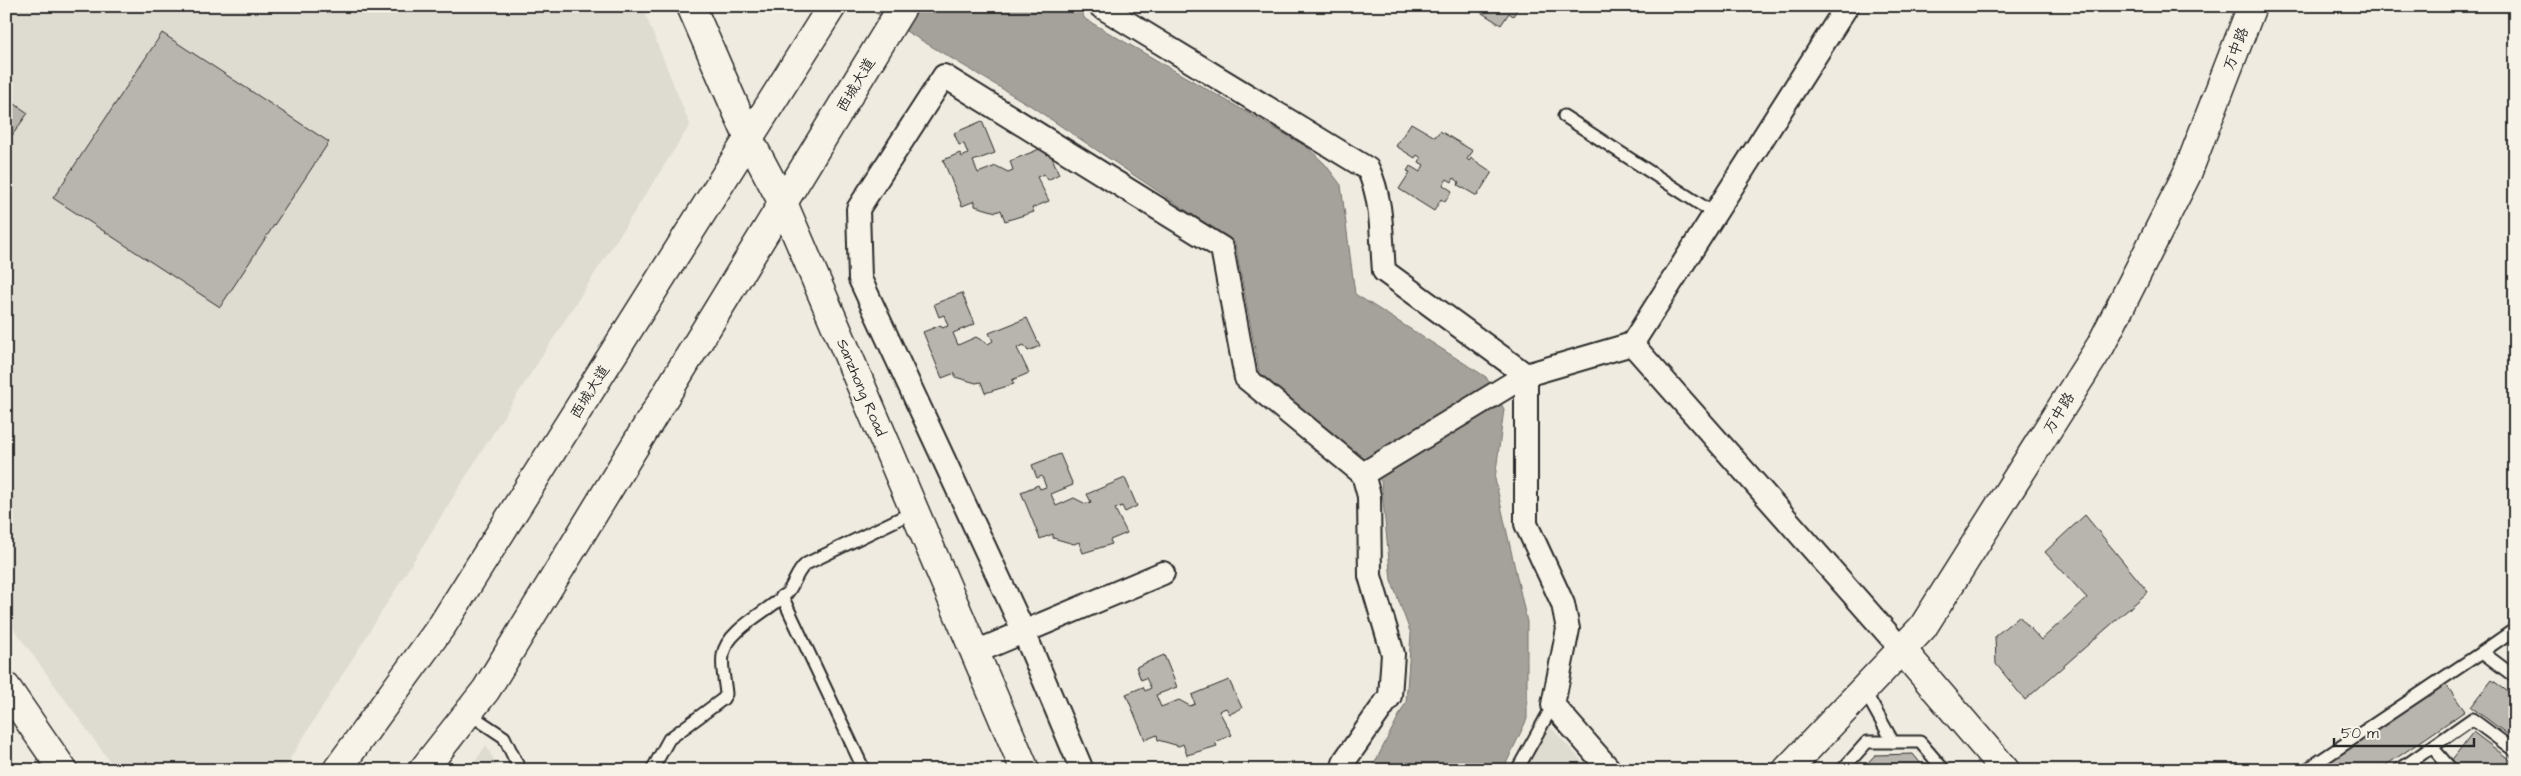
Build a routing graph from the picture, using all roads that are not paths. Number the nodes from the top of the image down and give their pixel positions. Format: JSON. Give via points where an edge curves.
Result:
{"nodes":[{"id":1,"x":691,"y":6,"type":"edge"},
{"id":2,"x":832,"y":6,"type":"edge"},
{"id":3,"x":903,"y":6,"type":"edge"},
{"id":4,"x":1100,"y":6,"type":"edge"},
{"id":5,"x":1847,"y":6,"type":"edge"},
{"id":6,"x":2252,"y":6,"type":"edge"},
{"id":7,"x":1564,"y":116,"type":"dead end"},
{"id":8,"x":749,"y":139,"type":"junction"},
{"id":9,"x":784,"y":205,"type":"junction"},
{"id":10,"x":1715,"y":214,"type":"junction"},
{"id":11,"x":1632,"y":344,"type":"junction"},
{"id":12,"x":1526,"y":375,"type":"junction"},
{"id":13,"x":1363,"y":474,"type":"junction"},
{"id":14,"x":915,"y":511,"type":"junction"},
{"id":15,"x":1163,"y":573,"type":"dead end"},
{"id":16,"x":782,"y":596,"type":"junction"},
{"id":17,"x":2515,"y":629,"type":"edge"},
{"id":18,"x":1023,"y":630,"type":"junction"},
{"id":19,"x":1903,"y":651,"type":"junction"},
{"id":20,"x":976,"y":652,"type":"junction"},
{"id":21,"x":2482,"y":652,"type":"junction"},
{"id":22,"x":2515,"y":677,"type":"edge"},
{"id":23,"x":6,"y":687,"type":"edge"},
{"id":24,"x":1864,"y":690,"type":"junction"},
{"id":25,"x":1553,"y":705,"type":"junction"},
{"id":26,"x":468,"y":713,"type":"junction"},
{"id":27,"x":1893,"y":742,"type":"junction"},
{"id":28,"x":2432,"y":747,"type":"junction"},
{"id":29,"x":2515,"y":751,"type":"edge"},
{"id":30,"x":64,"y":770,"type":"edge"},
{"id":31,"x":336,"y":770,"type":"edge"},
{"id":32,"x":423,"y":770,"type":"edge"},
{"id":33,"x":520,"y":770,"type":"edge"},
{"id":34,"x":652,"y":770,"type":"edge"},
{"id":35,"x":864,"y":770,"type":"edge"},
{"id":36,"x":1025,"y":770,"type":"edge"},
{"id":37,"x":1082,"y":770,"type":"edge"},
{"id":38,"x":1342,"y":770,"type":"edge"},
{"id":39,"x":1517,"y":770,"type":"edge"},
{"id":40,"x":1610,"y":770,"type":"edge"},
{"id":41,"x":1787,"y":770,"type":"edge"},
{"id":42,"x":1842,"y":770,"type":"edge"},
{"id":43,"x":1944,"y":770,"type":"edge"},
{"id":44,"x":2005,"y":770,"type":"edge"},
{"id":45,"x":2306,"y":770,"type":"edge"},
{"id":46,"x":2399,"y":770,"type":"edge"},
{"id":47,"x":2452,"y":770,"type":"edge"}],
"edges":[{"from":1,"to":8,"type":"main road","name":"Sanzhong Road"},
{"from":2,"to":8,"type":"main road","name":"西城大道"},
{"from":3,"to":9,"type":"main road","name":"西城大道"},
{"from":4,"to":12,"type":"street","via":[[1368,169],[1378,198],[1384,271]]},
{"from":5,"to":10,"type":"street"},
{"from":6,"to":19,"type":"main road","name":"万中路","via":[[2187,174],[2101,345],[1929,619]]},
{"from":7,"to":10,"type":"lane"},
{"from":8,"to":9,"type":"main road","name":"Sanzhong Road"},
{"from":8,"to":31,"type":"main road","name":"西城大道","via":[[444,624]]},
{"from":9,"to":14,"type":"main road","name":"Sanzhong Road"},
{"from":9,"to":26,"type":"main road","name":"西城大道","via":[[486,690]]},
{"from":10,"to":11,"type":"street"},
{"from":11,"to":12,"type":"street"},
{"from":11,"to":19,"type":"street"},
{"from":12,"to":13,"type":"street"},
{"from":12,"to":25,"type":"street","via":[[1526,524],[1563,604],[1568,629]]},
{"from":13,"to":18,"type":"street","via":[[1246,378],[1222,248],[944,76],[858,209],[860,279]]},
{"from":13,"to":38,"type":"street","via":[[1369,496],[1370,576],[1393,654],[1390,696],[1345,760]]},
{"from":14,"to":16,"type":"lane","via":[[806,564]]},
{"from":14,"to":20,"type":"main road","name":"Sanzhong Road"},
{"from":15,"to":18,"type":"street"},
{"from":16,"to":34,"type":"lane","via":[[752,618],[726,646],[723,653],[726,694],[669,740]]},
{"from":16,"to":35,"type":"lane"},
{"from":17,"to":21,"type":"lane"},
{"from":18,"to":20,"type":"street"},
{"from":18,"to":37,"type":"street"},
{"from":19,"to":24,"type":"main road","name":"万中路"},
{"from":19,"to":44,"type":"main road"},
{"from":20,"to":36,"type":"main road","name":"Sanzhong Road"},
{"from":21,"to":22,"type":"lane"},
{"from":21,"to":45,"type":"lane"},
{"from":23,"to":30,"type":"main road"},
{"from":24,"to":27,"type":"lane"},
{"from":24,"to":41,"type":"main road","name":"万中路"},
{"from":25,"to":39,"type":"lane"},
{"from":25,"to":40,"type":"street"},
{"from":26,"to":32,"type":"main road","name":"西城大道"},
{"from":26,"to":33,"type":"lane","via":[[504,737]]},
{"from":27,"to":42,"type":"lane","via":[[1867,742]]},
{"from":27,"to":43,"type":"lane","via":[[1920,742]]},
{"from":28,"to":29,"type":"lane","via":[[2472,718]]},
{"from":28,"to":46,"type":"lane"},
{"from":28,"to":47,"type":"lane"}]}
